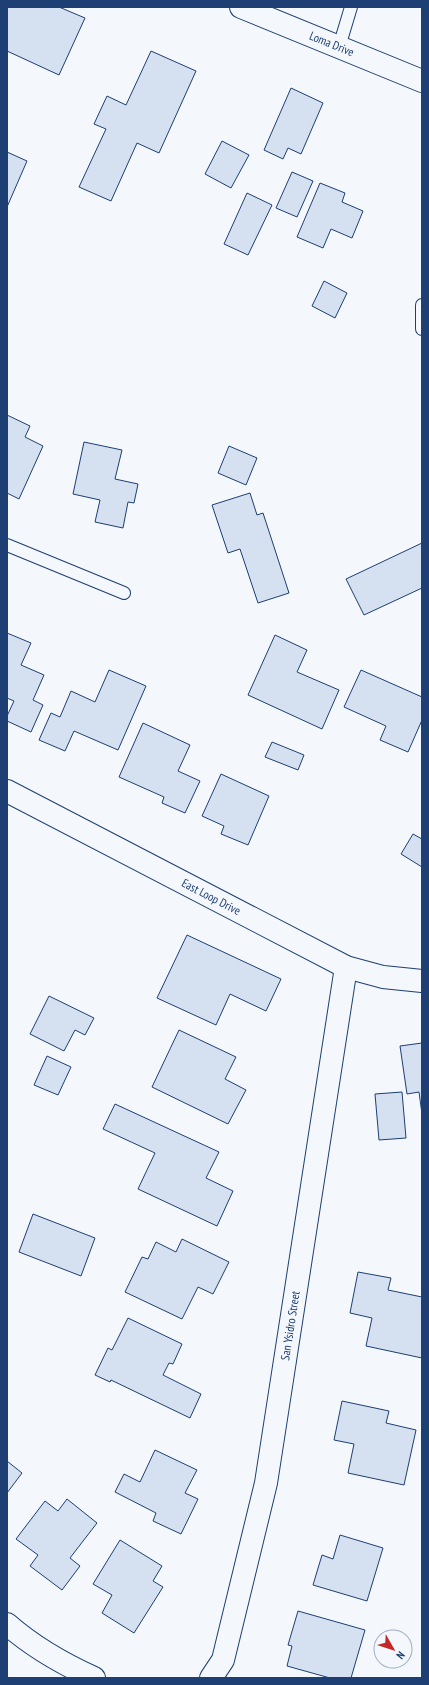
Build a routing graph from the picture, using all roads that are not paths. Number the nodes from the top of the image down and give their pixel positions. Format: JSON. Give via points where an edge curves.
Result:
{"nodes":[{"id":1,"x":241,"y":7,"type":"edge"},
{"id":2,"x":351,"y":7,"type":"edge"},
{"id":3,"x":339,"y":47,"type":"junction"},
{"id":4,"x":422,"y":81,"type":"edge"},
{"id":5,"x":422,"y":305,"type":"edge"},
{"id":6,"x":422,"y":329,"type":"edge"},
{"id":7,"x":7,"y":545,"type":"edge"},
{"id":8,"x":124,"y":593,"type":"dead end"},
{"id":9,"x":7,"y":791,"type":"edge"},
{"id":10,"x":346,"y":967,"type":"junction"},
{"id":11,"x":422,"y":981,"type":"edge"},
{"id":12,"x":7,"y":1624,"type":"edge"},
{"id":13,"x":94,"y":1678,"type":"edge"},
{"id":14,"x":211,"y":1678,"type":"edge"}],
"edges":[{"from":1,"to":3,"type":"street","name":"Loma Drive"},
{"from":2,"to":3,"type":"lane"},
{"from":3,"to":4,"type":"street","name":"Loma Drive"},
{"from":5,"to":6,"type":"lane"},
{"from":7,"to":8,"type":"lane"},
{"from":9,"to":10,"type":"street","name":"East Loop Drive"},
{"from":10,"to":11,"type":"street","name":"East Loop Drive","via":[[383,977]]},
{"from":10,"to":14,"type":"street","name":"San Ysidro Street","via":[[266,1483],[223,1660]]},
{"from":12,"to":13,"type":"street","via":[[44,1651]]}]}
